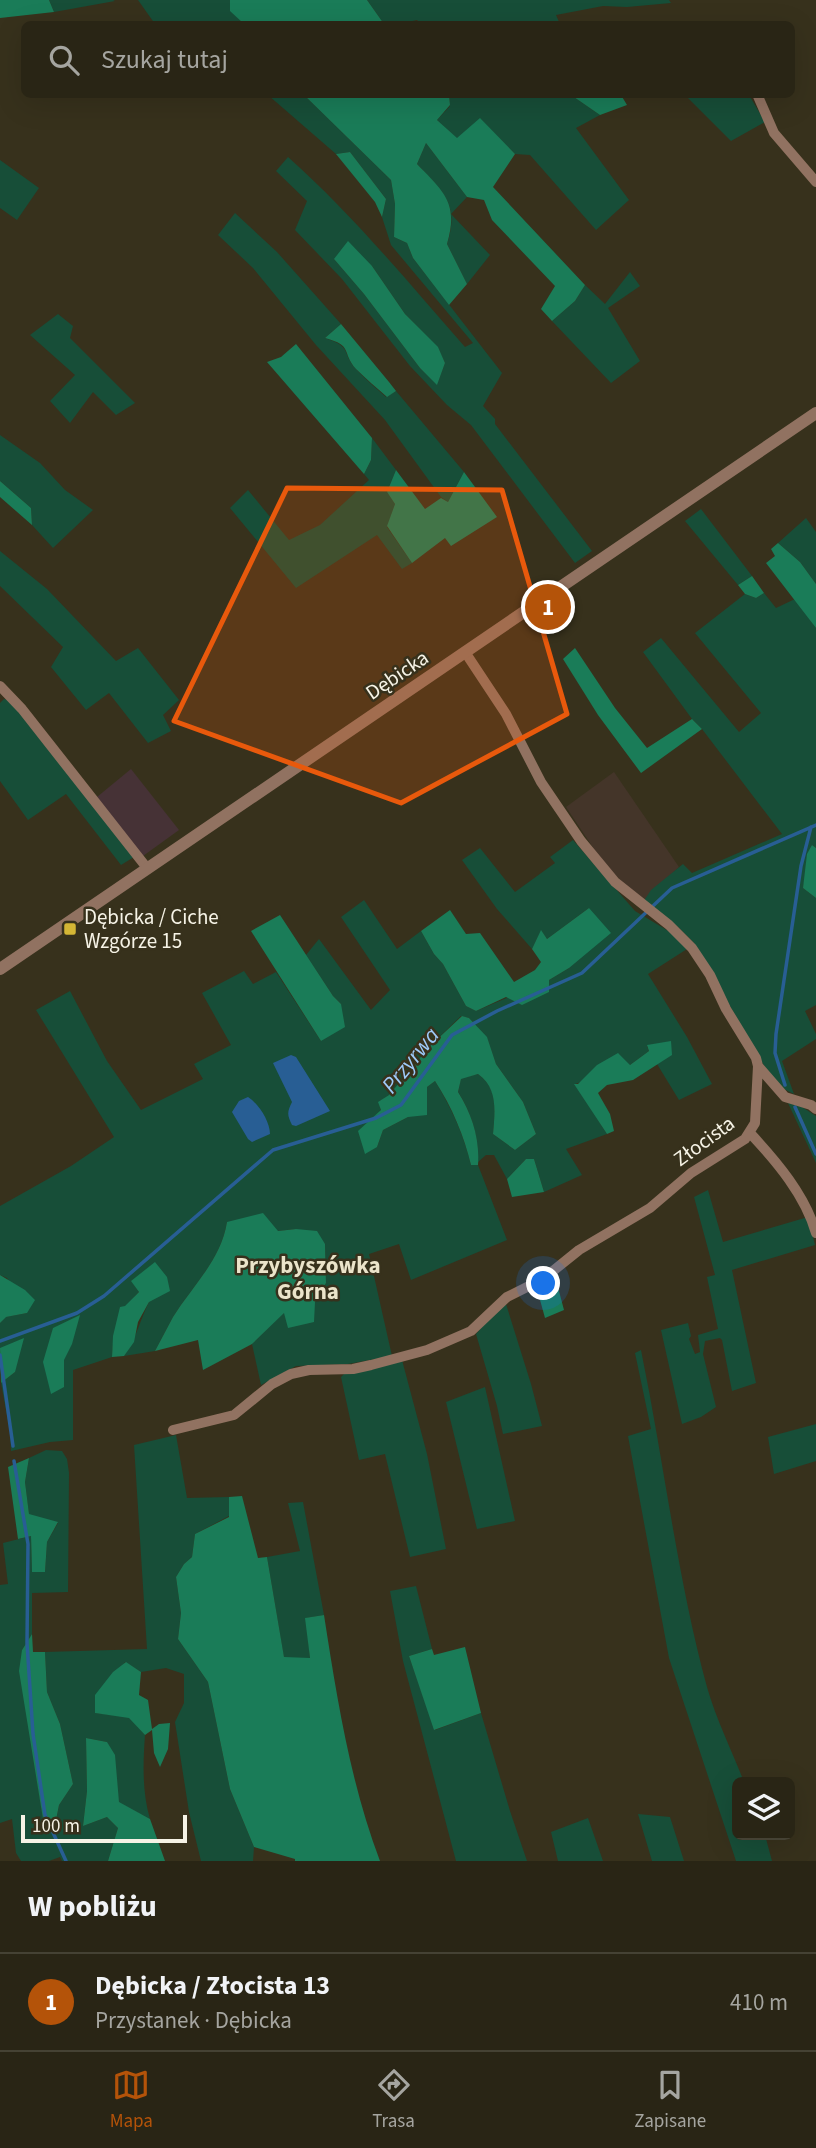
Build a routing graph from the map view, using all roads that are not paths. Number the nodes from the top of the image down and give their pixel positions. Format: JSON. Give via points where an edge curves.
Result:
{"nodes":[{"id":1,"x":759,"y":98,"type":"edge"},
{"id":2,"x":816,"y":182,"type":"edge"},
{"id":3,"x":816,"y":413,"type":"edge"},
{"id":4,"x":465,"y":652,"type":"junction"},
{"id":5,"x":0,"y":686,"type":"edge"},
{"id":6,"x":147,"y":868,"type":"junction"},
{"id":7,"x":0,"y":969,"type":"edge"},
{"id":8,"x":758,"y":1066,"type":"junction"},
{"id":9,"x":815,"y":1106,"type":"edge"},
{"id":10,"x":751,"y":1133,"type":"junction"},
{"id":11,"x":816,"y":1233,"type":"edge"},
{"id":12,"x":173,"y":1430,"type":"dead end"}],
"edges":[{"from":1,"to":2,"type":"street","via":[[774,133]]},
{"from":3,"to":4,"type":"street","name":"Dębicka"},
{"from":4,"to":6,"type":"street","name":"Dębicka"},
{"from":4,"to":8,"type":"street","name":"Złocista","via":[[581,842],[615,883],[692,948]]},
{"from":5,"to":6,"type":"street"},
{"from":6,"to":7,"type":"street","name":"Dębicka"},
{"from":8,"to":9,"type":"street","via":[[785,1097]]},
{"from":8,"to":10,"type":"street","name":"Złocista","via":[[757,1112]]},
{"from":10,"to":11,"type":"street","via":[[802,1197]]},
{"from":10,"to":12,"type":"street","name":"Złocista","via":[[691,1173],[650,1208],[579,1250],[543,1279],[507,1297],[464,1335],[354,1369],[291,1374],[234,1415]]}]}
